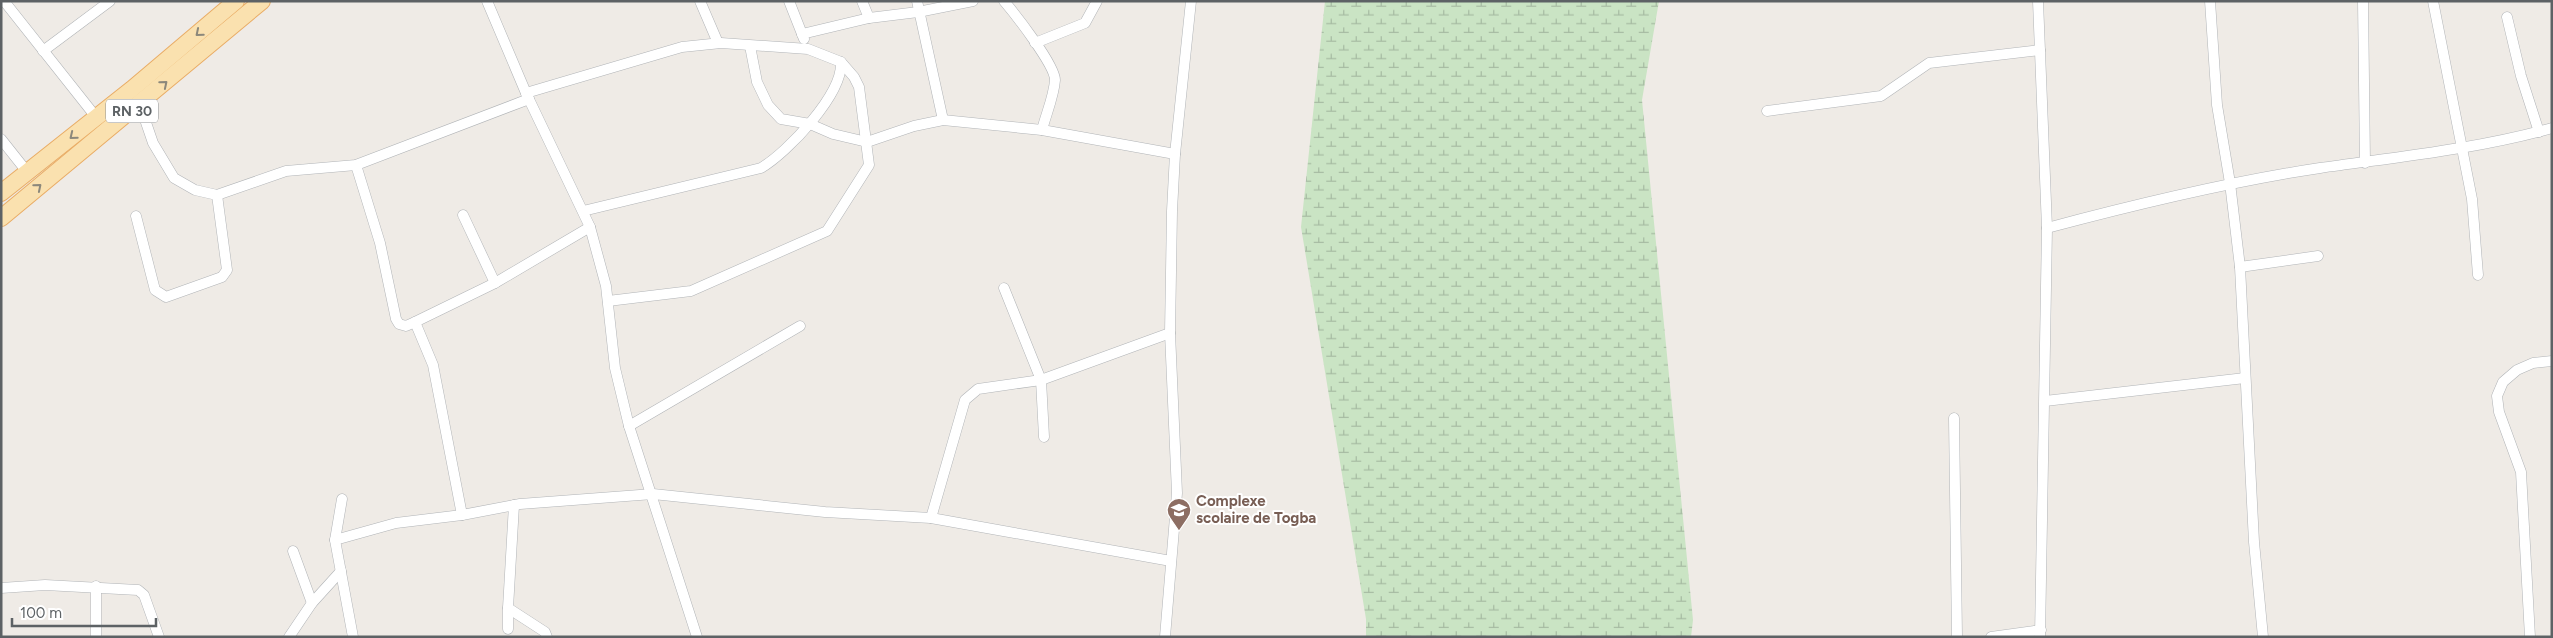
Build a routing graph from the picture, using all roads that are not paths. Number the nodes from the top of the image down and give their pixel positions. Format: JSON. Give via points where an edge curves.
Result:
{"nodes":[{"id":1,"x":4,"y":1,"type":"edge"},
{"id":2,"x":110,"y":1,"type":"edge"},
{"id":3,"x":236,"y":1,"type":"edge"},
{"id":4,"x":262,"y":1,"type":"edge"},
{"id":5,"x":487,"y":1,"type":"edge"},
{"id":6,"x":700,"y":1,"type":"edge"},
{"id":7,"x":790,"y":1,"type":"edge"},
{"id":8,"x":862,"y":1,"type":"edge"},
{"id":9,"x":917,"y":1,"type":"edge"},
{"id":10,"x":973,"y":1,"type":"edge"},
{"id":11,"x":1004,"y":1,"type":"edge"},
{"id":12,"x":1097,"y":1,"type":"edge"},
{"id":13,"x":1191,"y":1,"type":"edge"},
{"id":14,"x":2038,"y":1,"type":"edge"},
{"id":15,"x":2210,"y":1,"type":"edge"},
{"id":16,"x":2363,"y":1,"type":"edge"},
{"id":17,"x":2432,"y":1,"type":"edge"},
{"id":18,"x":918,"y":12,"type":"junction"},
{"id":19,"x":2507,"y":17,"type":"dead end"},
{"id":20,"x":869,"y":18,"type":"junction"},
{"id":21,"x":802,"y":34,"type":"junction"},
{"id":22,"x":718,"y":43,"type":"junction"},
{"id":23,"x":1035,"y":43,"type":"junction"},
{"id":24,"x":750,"y":46,"type":"junction"},
{"id":25,"x":808,"y":49,"type":"junction"},
{"id":26,"x":2040,"y":50,"type":"junction"},
{"id":27,"x":43,"y":51,"type":"junction"},
{"id":28,"x":841,"y":62,"type":"junction"},
{"id":29,"x":528,"y":96,"type":"junction"},
{"id":30,"x":140,"y":105,"type":"junction"},
{"id":31,"x":1767,"y":111,"type":"dead end"},
{"id":32,"x":96,"y":117,"type":"junction"},
{"id":33,"x":942,"y":120,"type":"junction"},
{"id":34,"x":810,"y":124,"type":"junction"},
{"id":35,"x":2552,"y":128,"type":"edge"},
{"id":36,"x":1042,"y":130,"type":"junction"},
{"id":37,"x":2539,"y":132,"type":"junction"},
{"id":38,"x":1,"y":139,"type":"edge"},
{"id":39,"x":867,"y":142,"type":"junction"},
{"id":40,"x":2462,"y":147,"type":"junction"},
{"id":41,"x":1175,"y":154,"type":"junction"},
{"id":42,"x":2365,"y":163,"type":"junction"},
{"id":43,"x":356,"y":165,"type":"junction"},
{"id":44,"x":28,"y":173,"type":"junction"},
{"id":45,"x":2230,"y":183,"type":"junction"},
{"id":46,"x":1,"y":193,"type":"edge"},
{"id":47,"x":217,"y":195,"type":"junction"},
{"id":48,"x":583,"y":210,"type":"junction"},
{"id":49,"x":464,"y":215,"type":"dead end"},
{"id":50,"x":136,"y":216,"type":"dead end"},
{"id":51,"x":1,"y":218,"type":"edge"},
{"id":52,"x":590,"y":227,"type":"junction"},
{"id":53,"x":2047,"y":228,"type":"junction"},
{"id":54,"x":2318,"y":256,"type":"dead end"},
{"id":55,"x":2240,"y":267,"type":"junction"},
{"id":56,"x":2478,"y":275,"type":"dead end"},
{"id":57,"x":495,"y":283,"type":"junction"},
{"id":58,"x":1004,"y":288,"type":"dead end"},
{"id":59,"x":608,"y":301,"type":"junction"},
{"id":60,"x":415,"y":322,"type":"junction"},
{"id":61,"x":800,"y":326,"type":"dead end"},
{"id":62,"x":1170,"y":333,"type":"junction"},
{"id":63,"x":2552,"y":360,"type":"edge"},
{"id":64,"x":2245,"y":378,"type":"junction"},
{"id":65,"x":1041,"y":380,"type":"junction"},
{"id":66,"x":2045,"y":401,"type":"junction"},
{"id":67,"x":1954,"y":418,"type":"dead end"},
{"id":68,"x":629,"y":426,"type":"junction"},
{"id":69,"x":1044,"y":437,"type":"dead end"},
{"id":70,"x":653,"y":494,"type":"junction"},
{"id":71,"x":342,"y":500,"type":"dead end"},
{"id":72,"x":514,"y":505,"type":"junction"},
{"id":73,"x":462,"y":515,"type":"junction"},
{"id":74,"x":931,"y":518,"type":"junction"},
{"id":75,"x":335,"y":540,"type":"junction"},
{"id":76,"x":294,"y":551,"type":"dead end"},
{"id":77,"x":1171,"y":560,"type":"junction"},
{"id":78,"x":341,"y":571,"type":"junction"},
{"id":79,"x":96,"y":586,"type":"junction"},
{"id":80,"x":1,"y":588,"type":"edge"},
{"id":81,"x":312,"y":603,"type":"junction"},
{"id":82,"x":508,"y":608,"type":"junction"},
{"id":83,"x":508,"y":629,"type":"dead end"},
{"id":84,"x":2040,"y":633,"type":"edge"},
{"id":85,"x":96,"y":637,"type":"edge"},
{"id":86,"x":159,"y":637,"type":"edge"},
{"id":87,"x":289,"y":637,"type":"edge"},
{"id":88,"x":353,"y":637,"type":"edge"},
{"id":89,"x":547,"y":637,"type":"edge"},
{"id":90,"x":697,"y":637,"type":"edge"},
{"id":91,"x":1164,"y":637,"type":"edge"},
{"id":92,"x":1957,"y":637,"type":"edge"},
{"id":93,"x":1991,"y":637,"type":"edge"},
{"id":94,"x":2263,"y":637,"type":"edge"},
{"id":95,"x":2530,"y":637,"type":"edge"}],
"edges":[{"from":1,"to":27,"type":"street"},
{"from":2,"to":27,"type":"street"},
{"from":3,"to":32,"type":"main road","name":"RN 30","number":"RN 30","one_way":true},
{"from":30,"to":4,"type":"main road","number":"RN 30","one_way":true},
{"from":5,"to":29,"type":"street"},
{"from":6,"to":22,"type":"street"},
{"from":7,"to":21,"type":"street"},
{"from":8,"to":20,"type":"street"},
{"from":9,"to":18,"type":"street"},
{"from":10,"to":18,"type":"street"},
{"from":11,"to":23,"type":"street"},
{"from":12,"to":23,"type":"street","via":[[1085,23]]},
{"from":13,"to":41,"type":"street"},
{"from":14,"to":26,"type":"street"},
{"from":15,"to":45,"type":"street","via":[[2217,105]]},
{"from":16,"to":42,"type":"street"},
{"from":17,"to":40,"type":"street"},
{"from":18,"to":20,"type":"street"},
{"from":18,"to":33,"type":"street"},
{"from":19,"to":37,"type":"street"},
{"from":20,"to":21,"type":"street"},
{"from":21,"to":25,"type":"street"},
{"from":22,"to":24,"type":"street"},
{"from":22,"to":29,"type":"street","via":[[682,47]]},
{"from":23,"to":36,"type":"street","via":[[1055,80]]},
{"from":24,"to":25,"type":"street"},
{"from":24,"to":34,"type":"street","via":[[757,82],[768,105],[781,119]]},
{"from":25,"to":28,"type":"street"},
{"from":26,"to":31,"type":"street","via":[[1929,63],[1881,96]]},
{"from":26,"to":53,"type":"street"},
{"from":27,"to":32,"type":"street"},
{"from":28,"to":34,"type":"street","via":[[839,80]]},
{"from":28,"to":39,"type":"street","via":[[859,87]]},
{"from":29,"to":43,"type":"street"},
{"from":29,"to":48,"type":"street"},
{"from":30,"to":47,"type":"street","via":[[153,143],[174,178],[194,190]]},
{"from":51,"to":30,"type":"main road","number":"RN 30","one_way":true},
{"from":32,"to":44,"type":"main road","name":"RN 30","number":"RN 30","one_way":true},
{"from":33,"to":36,"type":"street"},
{"from":33,"to":39,"type":"street"},
{"from":34,"to":39,"type":"street","via":[[833,134]]},
{"from":34,"to":48,"type":"street","via":[[782,153],[761,168]]},
{"from":35,"to":37,"type":"street"},
{"from":36,"to":41,"type":"street"},
{"from":37,"to":40,"type":"street"},
{"from":38,"to":44,"type":"street"},
{"from":39,"to":59,"type":"street","via":[[868,170],[827,231],[691,292]]},
{"from":40,"to":42,"type":"street"},
{"from":40,"to":56,"type":"street","via":[[2472,200]]},
{"from":41,"to":62,"type":"street"},
{"from":42,"to":45,"type":"street"},
{"from":43,"to":47,"type":"street","via":[[286,171]]},
{"from":43,"to":60,"type":"street","via":[[380,243],[396,319],[406,326]]},
{"from":44,"to":46,"type":"main road","name":"RN 30","number":"RN 30"},
{"from":45,"to":53,"type":"street"},
{"from":45,"to":55,"type":"street"},
{"from":47,"to":50,"type":"street","via":[[227,270],[222,277],[166,297],[156,290]]},
{"from":48,"to":52,"type":"street"},
{"from":49,"to":57,"type":"street"},
{"from":52,"to":57,"type":"street"},
{"from":52,"to":59,"type":"street"},
{"from":53,"to":66,"type":"street"},
{"from":54,"to":55,"type":"street"},
{"from":55,"to":64,"type":"street"},
{"from":57,"to":60,"type":"street"},
{"from":58,"to":65,"type":"street"},
{"from":59,"to":68,"type":"street","via":[[615,368]]},
{"from":60,"to":73,"type":"street","via":[[433,365]]},
{"from":61,"to":68,"type":"street"},
{"from":62,"to":65,"type":"street"},
{"from":62,"to":77,"type":"street","via":[[1177,493]]},
{"from":63,"to":95,"type":"street","via":[[2517,370],[2503,382],[2497,396],[2499,412],[2521,472]]},
{"from":64,"to":66,"type":"street"},
{"from":64,"to":94,"type":"street"},
{"from":65,"to":69,"type":"street"},
{"from":65,"to":74,"type":"street","via":[[978,388],[965,400]]},
{"from":66,"to":84,"type":"street"},
{"from":67,"to":92,"type":"street"},
{"from":68,"to":70,"type":"street"},
{"from":70,"to":72,"type":"street"},
{"from":70,"to":74,"type":"street","via":[[825,512]]},
{"from":70,"to":90,"type":"street"},
{"from":71,"to":75,"type":"street"},
{"from":72,"to":73,"type":"street"},
{"from":72,"to":82,"type":"street"},
{"from":73,"to":75,"type":"street","via":[[396,522]]},
{"from":74,"to":77,"type":"street"},
{"from":75,"to":78,"type":"street"},
{"from":76,"to":81,"type":"street"},
{"from":77,"to":91,"type":"street"},
{"from":78,"to":81,"type":"street"},
{"from":78,"to":88,"type":"street"},
{"from":79,"to":80,"type":"street"},
{"from":79,"to":85,"type":"street"},
{"from":79,"to":86,"type":"street","via":[[141,592]]},
{"from":81,"to":87,"type":"street"},
{"from":82,"to":83,"type":"street"},
{"from":82,"to":89,"type":"street","via":[[545,632]]},
{"from":84,"to":93,"type":"street"}]}
